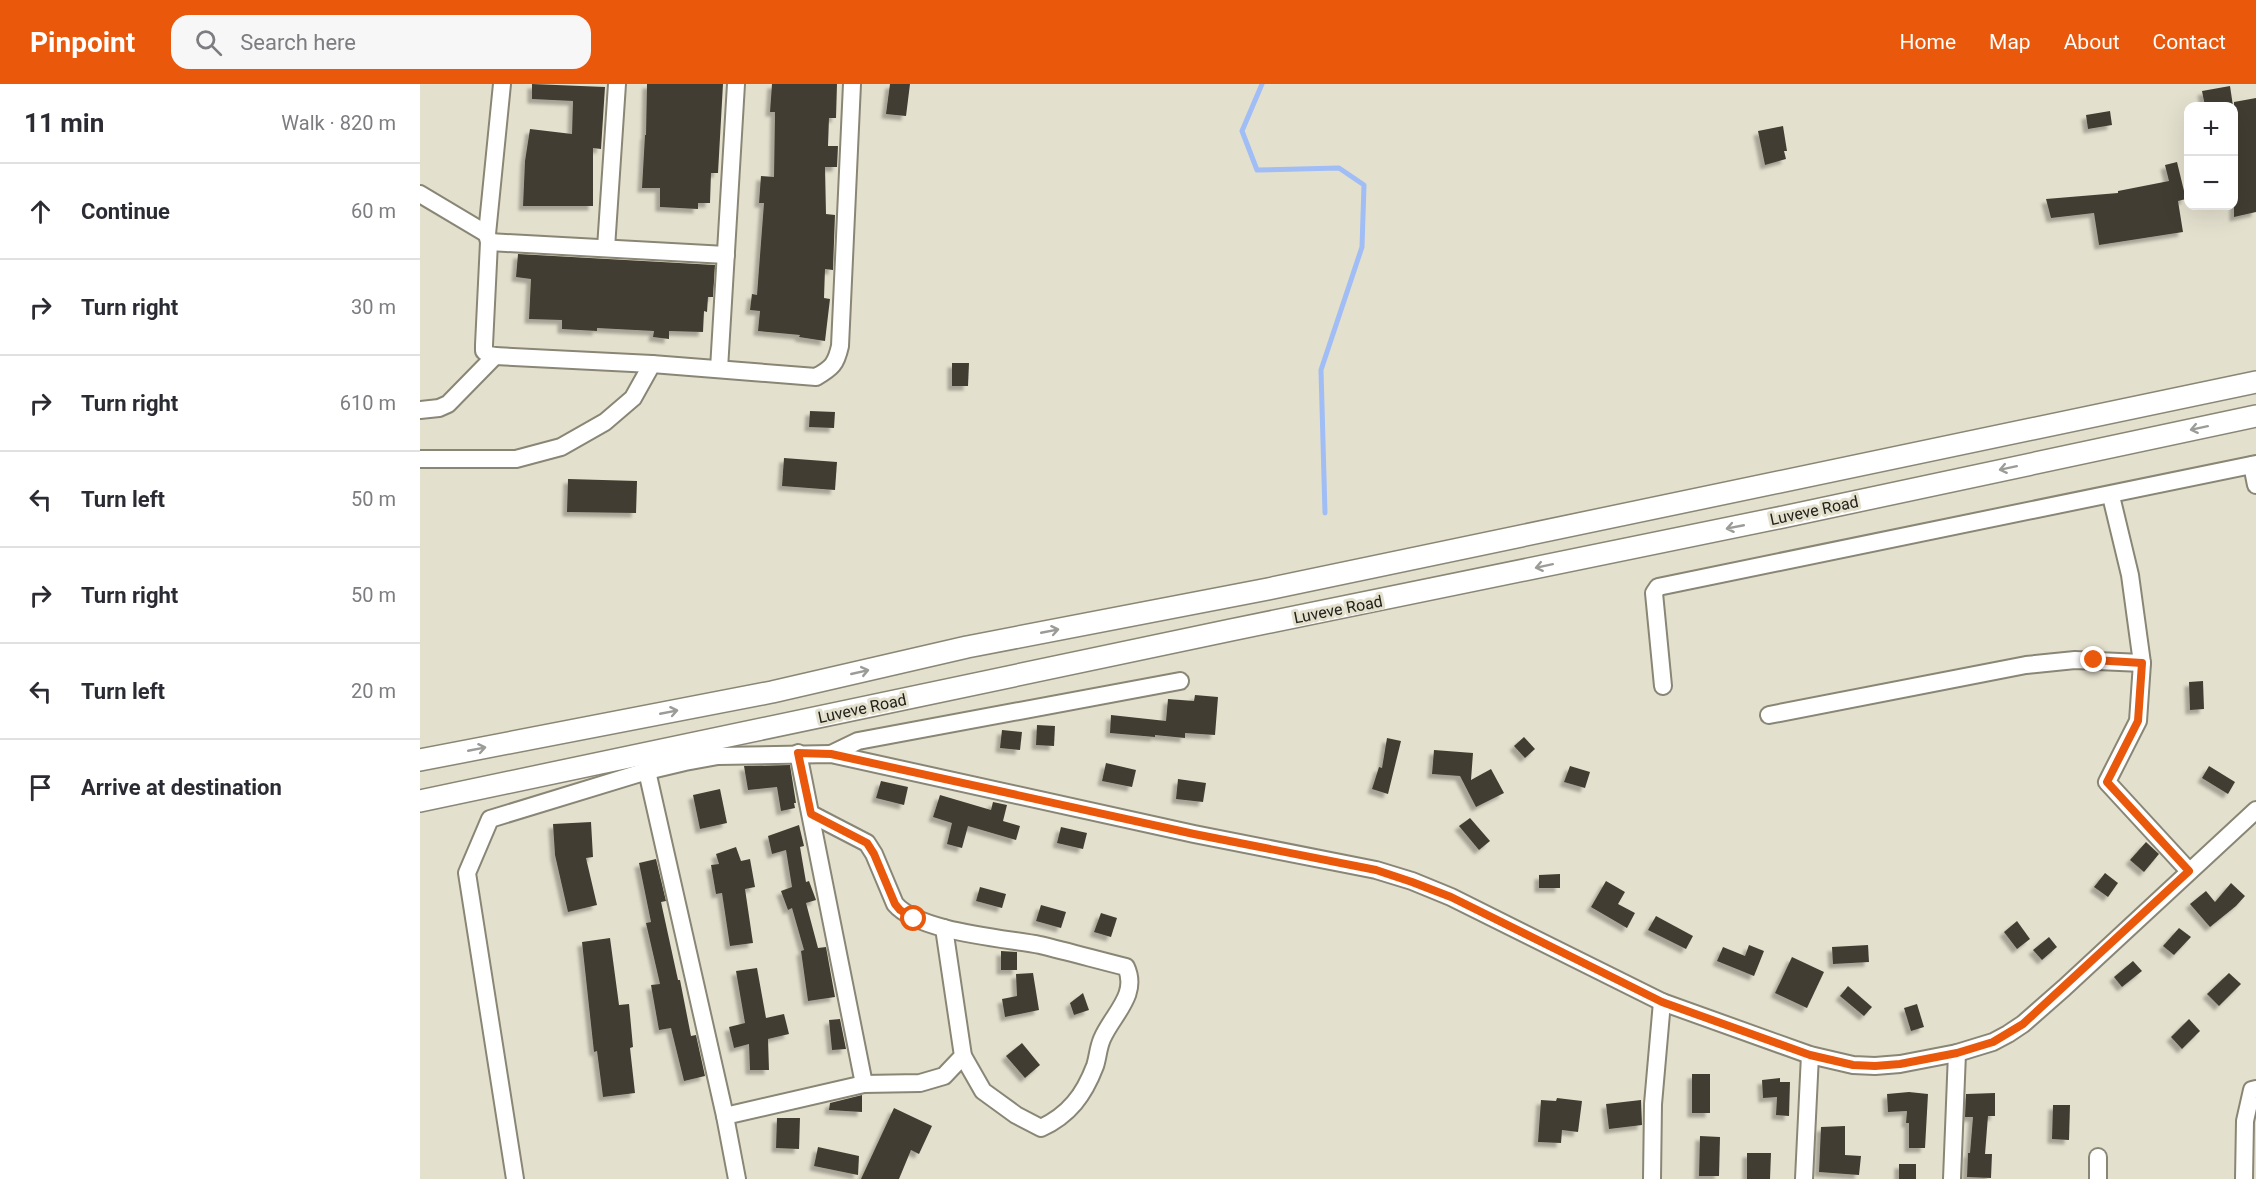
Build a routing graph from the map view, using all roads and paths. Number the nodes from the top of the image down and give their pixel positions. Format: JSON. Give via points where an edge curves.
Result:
{"nodes":[{"id":1,"x":502,"y":84,"type":"edge"},
{"id":2,"x":617,"y":84,"type":"edge"},
{"id":3,"x":736,"y":84,"type":"edge"},
{"id":4,"x":852,"y":84,"type":"edge"},
{"id":5,"x":420,"y":194,"type":"edge"},
{"id":6,"x":488,"y":238,"type":"junction"},
{"id":7,"x":606,"y":248,"type":"junction"},
{"id":8,"x":726,"y":255,"type":"junction"},
{"id":9,"x":495,"y":356,"type":"junction"},
{"id":10,"x":652,"y":364,"type":"junction"},
{"id":11,"x":719,"y":369,"type":"junction"},
{"id":12,"x":2256,"y":382,"type":"edge"},
{"id":13,"x":420,"y":410,"type":"edge"},
{"id":14,"x":2256,"y":416,"type":"edge"},
{"id":15,"x":420,"y":459,"type":"edge"},
{"id":16,"x":2254,"y":465,"type":"edge"},
{"id":17,"x":2256,"y":485,"type":"edge"},
{"id":18,"x":2110,"y":496,"type":"junction"},
{"id":19,"x":2142,"y":663,"type":"junction"},
{"id":20,"x":1180,"y":681,"type":"dead end"},
{"id":21,"x":1663,"y":686,"type":"dead end"},
{"id":22,"x":1769,"y":715,"type":"dead end"},
{"id":23,"x":798,"y":753,"type":"junction"},
{"id":24,"x":831,"y":754,"type":"junction"},
{"id":25,"x":420,"y":760,"type":"edge"},
{"id":26,"x":647,"y":771,"type":"junction"},
{"id":27,"x":420,"y":801,"type":"edge"},
{"id":28,"x":2256,"y":810,"type":"edge"},
{"id":29,"x":811,"y":814,"type":"junction"},
{"id":30,"x":2189,"y":871,"type":"junction"},
{"id":31,"x":944,"y":928,"type":"junction"},
{"id":32,"x":1662,"y":1002,"type":"junction"},
{"id":33,"x":1957,"y":1053,"type":"junction"},
{"id":34,"x":1810,"y":1055,"type":"junction"},
{"id":35,"x":963,"y":1056,"type":"junction"},
{"id":36,"x":864,"y":1084,"type":"junction"},
{"id":37,"x":2256,"y":1089,"type":"edge"},
{"id":38,"x":725,"y":1116,"type":"junction"},
{"id":39,"x":2098,"y":1157,"type":"dead end"},
{"id":40,"x":515,"y":1179,"type":"edge"},
{"id":41,"x":737,"y":1179,"type":"edge"},
{"id":42,"x":1652,"y":1179,"type":"edge"},
{"id":43,"x":1804,"y":1179,"type":"edge"},
{"id":44,"x":1952,"y":1179,"type":"edge"},
{"id":45,"x":2098,"y":1179,"type":"edge"},
{"id":46,"x":2244,"y":1179,"type":"edge"}],
"edges":[{"from":1,"to":6,"type":"street"},
{"from":2,"to":7,"type":"street"},
{"from":3,"to":8,"type":"street"},
{"from":4,"to":11,"type":"street","via":[[837,360],[816,377]]},
{"from":5,"to":6,"type":"street"},
{"from":6,"to":7,"type":"street"},
{"from":6,"to":9,"type":"street","via":[[484,351]]},
{"from":7,"to":8,"type":"street"},
{"from":8,"to":11,"type":"street"},
{"from":9,"to":10,"type":"street"},
{"from":9,"to":13,"type":"street","via":[[448,404]]},
{"from":10,"to":11,"type":"street"},
{"from":10,"to":15,"type":"street","via":[[633,398],[605,422],[561,447],[516,459]]},
{"from":25,"to":12,"type":"street","name":"Luveve Road","one_way":true,"via":[[772,692],[967,647],[1279,586]]},
{"from":14,"to":27,"type":"street","name":"Luveve Road","one_way":true},
{"from":16,"to":17,"type":"street"},
{"from":16,"to":18,"type":"street"},
{"from":18,"to":19,"type":"street","via":[[2130,575]]},
{"from":18,"to":21,"type":"street","via":[[1658,588],[1654,593]]},
{"from":19,"to":22,"type":"street","via":[[2075,660],[2026,664]]},
{"from":19,"to":30,"type":"street","via":[[2138,721],[2107,782]]},
{"from":20,"to":24,"type":"street","via":[[858,741]]},
{"from":23,"to":24,"type":"street"},
{"from":23,"to":26,"type":"street","via":[[718,756]]},
{"from":23,"to":29,"type":"street"},
{"from":24,"to":32,"type":"street","via":[[1183,832],[1376,870],[1451,897]]},
{"from":26,"to":38,"type":"street"},
{"from":26,"to":40,"type":"street","via":[[490,819],[468,873]]},
{"from":28,"to":30,"type":"street"},
{"from":29,"to":31,"type":"street","via":[[867,843],[900,910],[914,919]]},
{"from":29,"to":36,"type":"street"},
{"from":30,"to":33,"type":"street","via":[[2023,1024],[1993,1042]]},
{"from":31,"to":35,"type":"street"},
{"from":31,"to":35,"type":"street","via":[[1126,967],[1131,977],[1128,993],[1103,1037],[1086,1089],[1052,1123],[1041,1128],[1030,1124],[983,1090]]},
{"from":32,"to":34,"type":"street"},
{"from":32,"to":42,"type":"street","via":[[1653,1104]]},
{"from":33,"to":34,"type":"street","via":[[1875,1066]]},
{"from":33,"to":44,"type":"street"},
{"from":34,"to":43,"type":"street"},
{"from":35,"to":36,"type":"street","via":[[944,1076],[920,1083]]},
{"from":36,"to":38,"type":"street"},
{"from":37,"to":46,"type":"street","via":[[2252,1090],[2244,1121]]},
{"from":38,"to":41,"type":"street"},
{"from":39,"to":45,"type":"street"}]}
